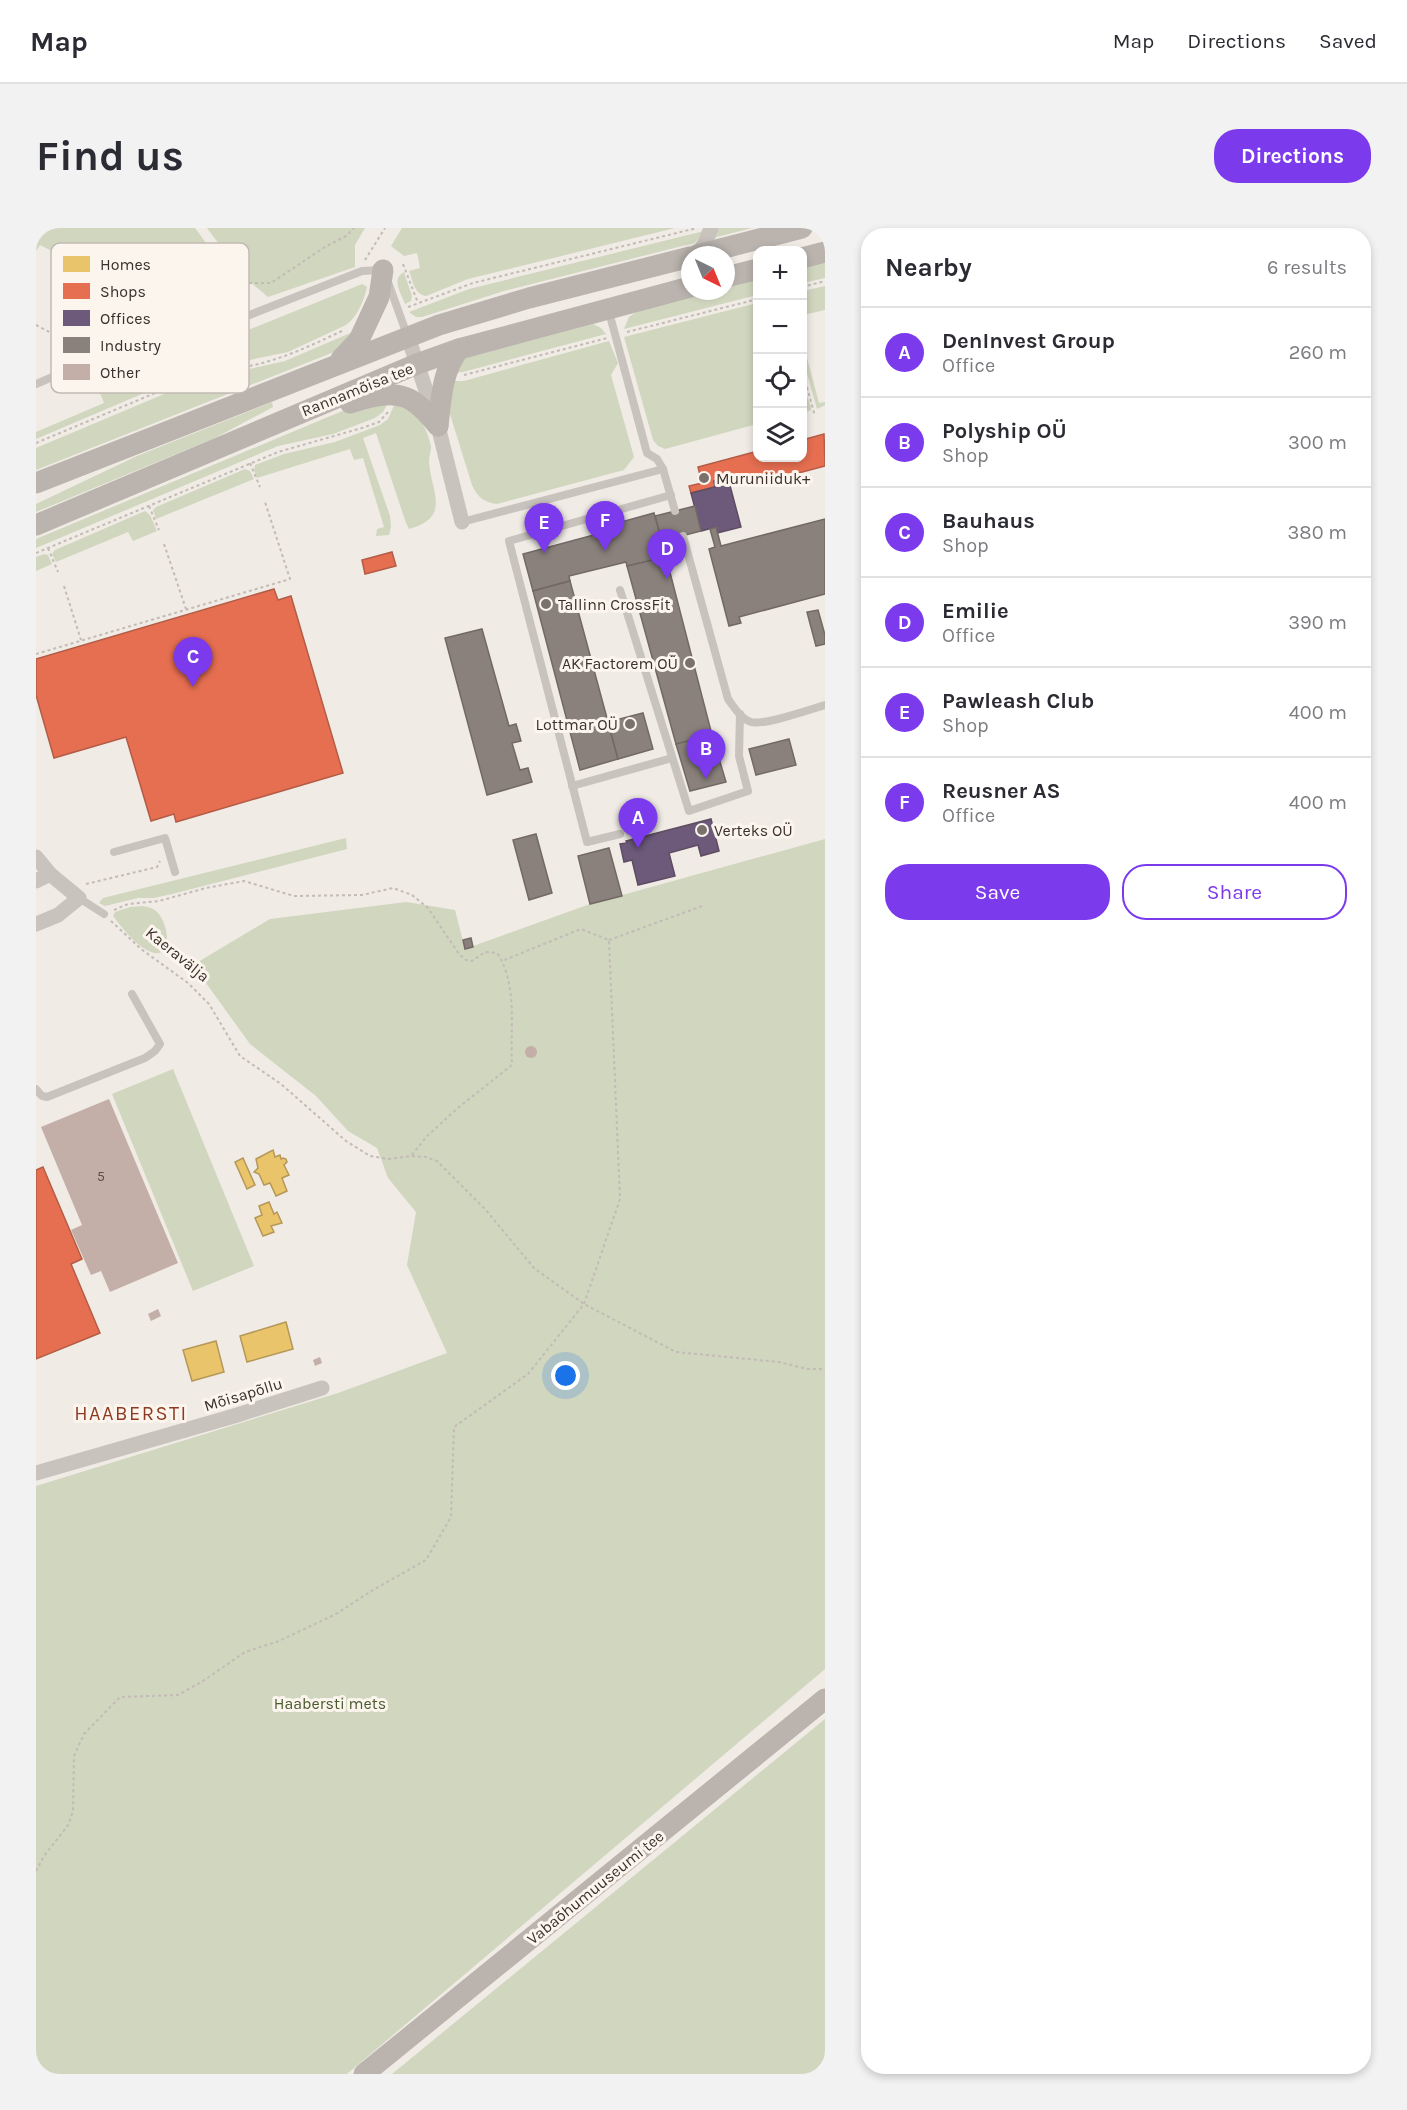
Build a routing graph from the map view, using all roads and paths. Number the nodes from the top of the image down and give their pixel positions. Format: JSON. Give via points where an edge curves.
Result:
{"nodes":[{"id":1,"x":354,"y":228,"type":"edge"},
{"id":2,"x":385,"y":228,"type":"edge"},
{"id":3,"x":697,"y":228,"type":"edge"},
{"id":4,"x":711,"y":228,"type":"edge"},
{"id":5,"x":802,"y":228,"type":"edge"},
{"id":6,"x":703,"y":246,"type":"edge"},
{"id":7,"x":732,"y":246,"type":"edge"},
{"id":8,"x":825,"y":252,"type":"edge"},
{"id":9,"x":807,"y":257,"type":"edge"},
{"id":10,"x":681,"y":259,"type":"edge"},
{"id":11,"x":393,"y":267,"type":"junction"},
{"id":12,"x":753,"y":270,"type":"edge"},
{"id":13,"x":362,"y":271,"type":"junction"},
{"id":14,"x":735,"y":275,"type":"edge"},
{"id":15,"x":825,"y":281,"type":"edge"},
{"id":16,"x":249,"y":283,"type":"edge"},
{"id":17,"x":807,"y":286,"type":"edge"},
{"id":18,"x":681,"y":288,"type":"edge"},
{"id":19,"x":753,"y":299,"type":"edge"},
{"id":20,"x":418,"y":303,"type":"junction"},
{"id":21,"x":406,"y":308,"type":"dead end"},
{"id":22,"x":607,"y":308,"type":"junction"},
{"id":23,"x":249,"y":315,"type":"edge"},
{"id":24,"x":36,"y":325,"type":"edge"},
{"id":25,"x":346,"y":330,"type":"dead end"},
{"id":26,"x":625,"y":332,"type":"dead end"},
{"id":27,"x":51,"y":333,"type":"edge"},
{"id":28,"x":408,"y":337,"type":"junction"},
{"id":29,"x":607,"y":338,"type":"dead end"},
{"id":30,"x":459,"y":349,"type":"junction"},
{"id":31,"x":417,"y":364,"type":"junction"},
{"id":32,"x":249,"y":365,"type":"edge"},
{"id":33,"x":334,"y":365,"type":"junction"},
{"id":34,"x":460,"y":376,"type":"dead end"},
{"id":35,"x":51,"y":377,"type":"edge"},
{"id":36,"x":36,"y":384,"type":"edge"},
{"id":37,"x":807,"y":388,"type":"edge"},
{"id":38,"x":155,"y":393,"type":"edge"},
{"id":39,"x":317,"y":405,"type":"junction"},
{"id":40,"x":388,"y":410,"type":"dead end"},
{"id":41,"x":815,"y":416,"type":"dead end"},
{"id":42,"x":438,"y":426,"type":"junction"},
{"id":43,"x":36,"y":443,"type":"edge"},
{"id":44,"x":129,"y":446,"type":"junction"},
{"id":45,"x":250,"y":463,"type":"junction"},
{"id":46,"x":663,"y":469,"type":"junction"},
{"id":47,"x":36,"y":483,"type":"edge"},
{"id":48,"x":260,"y":488,"type":"dead end"},
{"id":49,"x":671,"y":495,"type":"junction"},
{"id":50,"x":36,"y":499,"type":"edge"},
{"id":51,"x":265,"y":502,"type":"dead end"},
{"id":52,"x":149,"y":506,"type":"junction"},
{"id":53,"x":675,"y":511,"type":"dead end"},
{"id":54,"x":462,"y":522,"type":"joint"},
{"id":55,"x":36,"y":525,"type":"edge"},
{"id":56,"x":159,"y":530,"type":"dead end"},
{"id":57,"x":682,"y":536,"type":"dead end"},
{"id":58,"x":164,"y":544,"type":"dead end"},
{"id":59,"x":48,"y":548,"type":"junction"},
{"id":60,"x":36,"y":553,"type":"edge"},
{"id":61,"x":58,"y":572,"type":"dead end"},
{"id":62,"x":64,"y":586,"type":"dead end"},
{"id":63,"x":620,"y":590,"type":"dead end"},
{"id":64,"x":186,"y":610,"type":"junction"},
{"id":65,"x":81,"y":640,"type":"junction"},
{"id":66,"x":36,"y":654,"type":"edge"},
{"id":67,"x":825,"y":705,"type":"edge"},
{"id":68,"x":740,"y":714,"type":"junction"},
{"id":69,"x":672,"y":758,"type":"junction"},
{"id":70,"x":572,"y":786,"type":"junction"},
{"id":71,"x":620,"y":834,"type":"dead end"},
{"id":72,"x":114,"y":852,"type":"dead end"},
{"id":73,"x":36,"y":857,"type":"edge"},
{"id":74,"x":160,"y":861,"type":"dead end"},
{"id":75,"x":175,"y":872,"type":"dead end"},
{"id":76,"x":43,"y":878,"type":"edge"},
{"id":77,"x":81,"y":891,"type":"junction"},
{"id":78,"x":705,"y":905,"type":"dead end"},
{"id":79,"x":104,"y":914,"type":"junction"},
{"id":80,"x":36,"y":924,"type":"edge"},
{"id":81,"x":609,"y":940,"type":"junction"},
{"id":82,"x":502,"y":961,"type":"junction"},
{"id":83,"x":132,"y":994,"type":"dead end"},
{"id":84,"x":36,"y":1089,"type":"edge"},
{"id":85,"x":411,"y":1156,"type":"junction"},
{"id":86,"x":584,"y":1304,"type":"junction"},
{"id":87,"x":825,"y":1369,"type":"edge"},
{"id":88,"x":322,"y":1388,"type":"dead end"},
{"id":89,"x":36,"y":1473,"type":"edge"},
{"id":90,"x":825,"y":1700,"type":"edge"},
{"id":91,"x":36,"y":1871,"type":"edge"},
{"id":92,"x":364,"y":2074,"type":"edge"}],
"edges":[{"from":1,"to":16,"type":"path","via":[[271,283]]},
{"from":2,"to":13,"type":"path"},
{"from":3,"to":20,"type":"path","via":[[473,283]]},
{"from":4,"to":6,"type":"street"},
{"from":5,"to":7,"type":"main road"},
{"from":8,"to":9,"type":"main road"},
{"from":10,"to":28,"type":"main road","name":"Rannamõisa tee","via":[[529,298]]},
{"from":11,"to":13,"type":"lane"},
{"from":11,"to":20,"type":"path"},
{"from":11,"to":28,"type":"lane"},
{"from":11,"to":33,"type":"main road","via":[[359,340]]},
{"from":12,"to":14,"type":"main road"},
{"from":13,"to":23,"type":"lane"},
{"from":15,"to":17,"type":"path"},
{"from":18,"to":22,"type":"main road","name":"Rannamõisa tee"},
{"from":19,"to":26,"type":"path"},
{"from":20,"to":21,"type":"path"},
{"from":22,"to":30,"type":"main road","name":"Rannamõisa tee"},
{"from":22,"to":46,"type":"lane","via":[[647,453]]},
{"from":24,"to":27,"type":"path"},
{"from":25,"to":32,"type":"path","via":[[299,351]]},
{"from":28,"to":31,"type":"street"},
{"from":28,"to":33,"type":"main road","name":"Rannamõisa tee"},
{"from":29,"to":34,"type":"path"},
{"from":30,"to":31,"type":"main road","name":"Rannamõisa tee"},
{"from":30,"to":42,"type":"main road","via":[[449,362]]},
{"from":31,"to":39,"type":"main road","name":"Rannamõisa tee"},
{"from":31,"to":42,"type":"street"},
{"from":33,"to":44,"type":"main road","name":"Rannamõisa tee"},
{"from":35,"to":36,"type":"lane"},
{"from":37,"to":41,"type":"path"},
{"from":38,"to":43,"type":"path"},
{"from":39,"to":42,"type":"main road","via":[[341,406],[372,396],[394,395],[417,403]]},
{"from":39,"to":55,"type":"main road","name":"Rannamõisa tee"},
{"from":40,"to":45,"type":"path","via":[[379,422]]},
{"from":42,"to":54,"type":"street"},
{"from":44,"to":47,"type":"main road","name":"Rannamõisa tee"},
{"from":44,"to":50,"type":"main road"},
{"from":45,"to":48,"type":"path"},
{"from":45,"to":52,"type":"path"},
{"from":46,"to":49,"type":"lane"},
{"from":46,"to":54,"type":"lane"},
{"from":49,"to":53,"type":"lane"},
{"from":49,"to":70,"type":"lane","via":[[508,541]]},
{"from":51,"to":64,"type":"path","via":[[290,579]]},
{"from":52,"to":56,"type":"path"},
{"from":52,"to":59,"type":"path"},
{"from":57,"to":68,"type":"lane","via":[[728,699]]},
{"from":58,"to":64,"type":"path"},
{"from":59,"to":60,"type":"path"},
{"from":59,"to":61,"type":"path"},
{"from":62,"to":65,"type":"path"},
{"from":63,"to":69,"type":"lane"},
{"from":64,"to":65,"type":"path"},
{"from":65,"to":66,"type":"path"},
{"from":67,"to":68,"type":"lane","via":[[767,722],[752,722]]},
{"from":68,"to":69,"type":"lane","via":[[739,756],[748,791],[689,811]]},
{"from":69,"to":70,"type":"lane"},
{"from":70,"to":71,"type":"lane","via":[[587,842]]},
{"from":72,"to":75,"type":"lane","via":[[165,838]]},
{"from":73,"to":76,"type":"street"},
{"from":74,"to":77,"type":"path","via":[[156,867]]},
{"from":76,"to":77,"type":"street"},
{"from":77,"to":79,"type":"lane"},
{"from":77,"to":80,"type":"street","via":[[58,915]]},
{"from":78,"to":81,"type":"path"},
{"from":79,"to":82,"type":"path","via":[[128,904],[159,902],[244,881],[294,896],[362,895],[393,888],[412,895],[428,908],[466,960],[472,961],[485,952],[497,953]]},
{"from":79,"to":85,"type":"path","name":"Kaeravälja","via":[[209,1004],[240,1056],[281,1084],[346,1140],[370,1156]]},
{"from":81,"to":82,"type":"path","via":[[580,929]]},
{"from":81,"to":86,"type":"path","via":[[620,1199]]},
{"from":82,"to":85,"type":"path","via":[[510,988],[512,1065],[451,1114]]},
{"from":83,"to":84,"type":"lane","via":[[160,1044],[155,1051],[47,1097]]},
{"from":85,"to":86,"type":"path","via":[[437,1161],[485,1209],[534,1268]]},
{"from":86,"to":87,"type":"path","via":[[676,1352]]},
{"from":86,"to":91,"type":"path","via":[[528,1374],[454,1427],[451,1517],[426,1560],[336,1614],[245,1652],[178,1695],[120,1698],[84,1734],[74,1756],[69,1824]]},
{"from":88,"to":89,"type":"street","name":"Mõisapõllu"},
{"from":90,"to":92,"type":"main road","name":"Vabaõhumuuseumi tee"}]}
